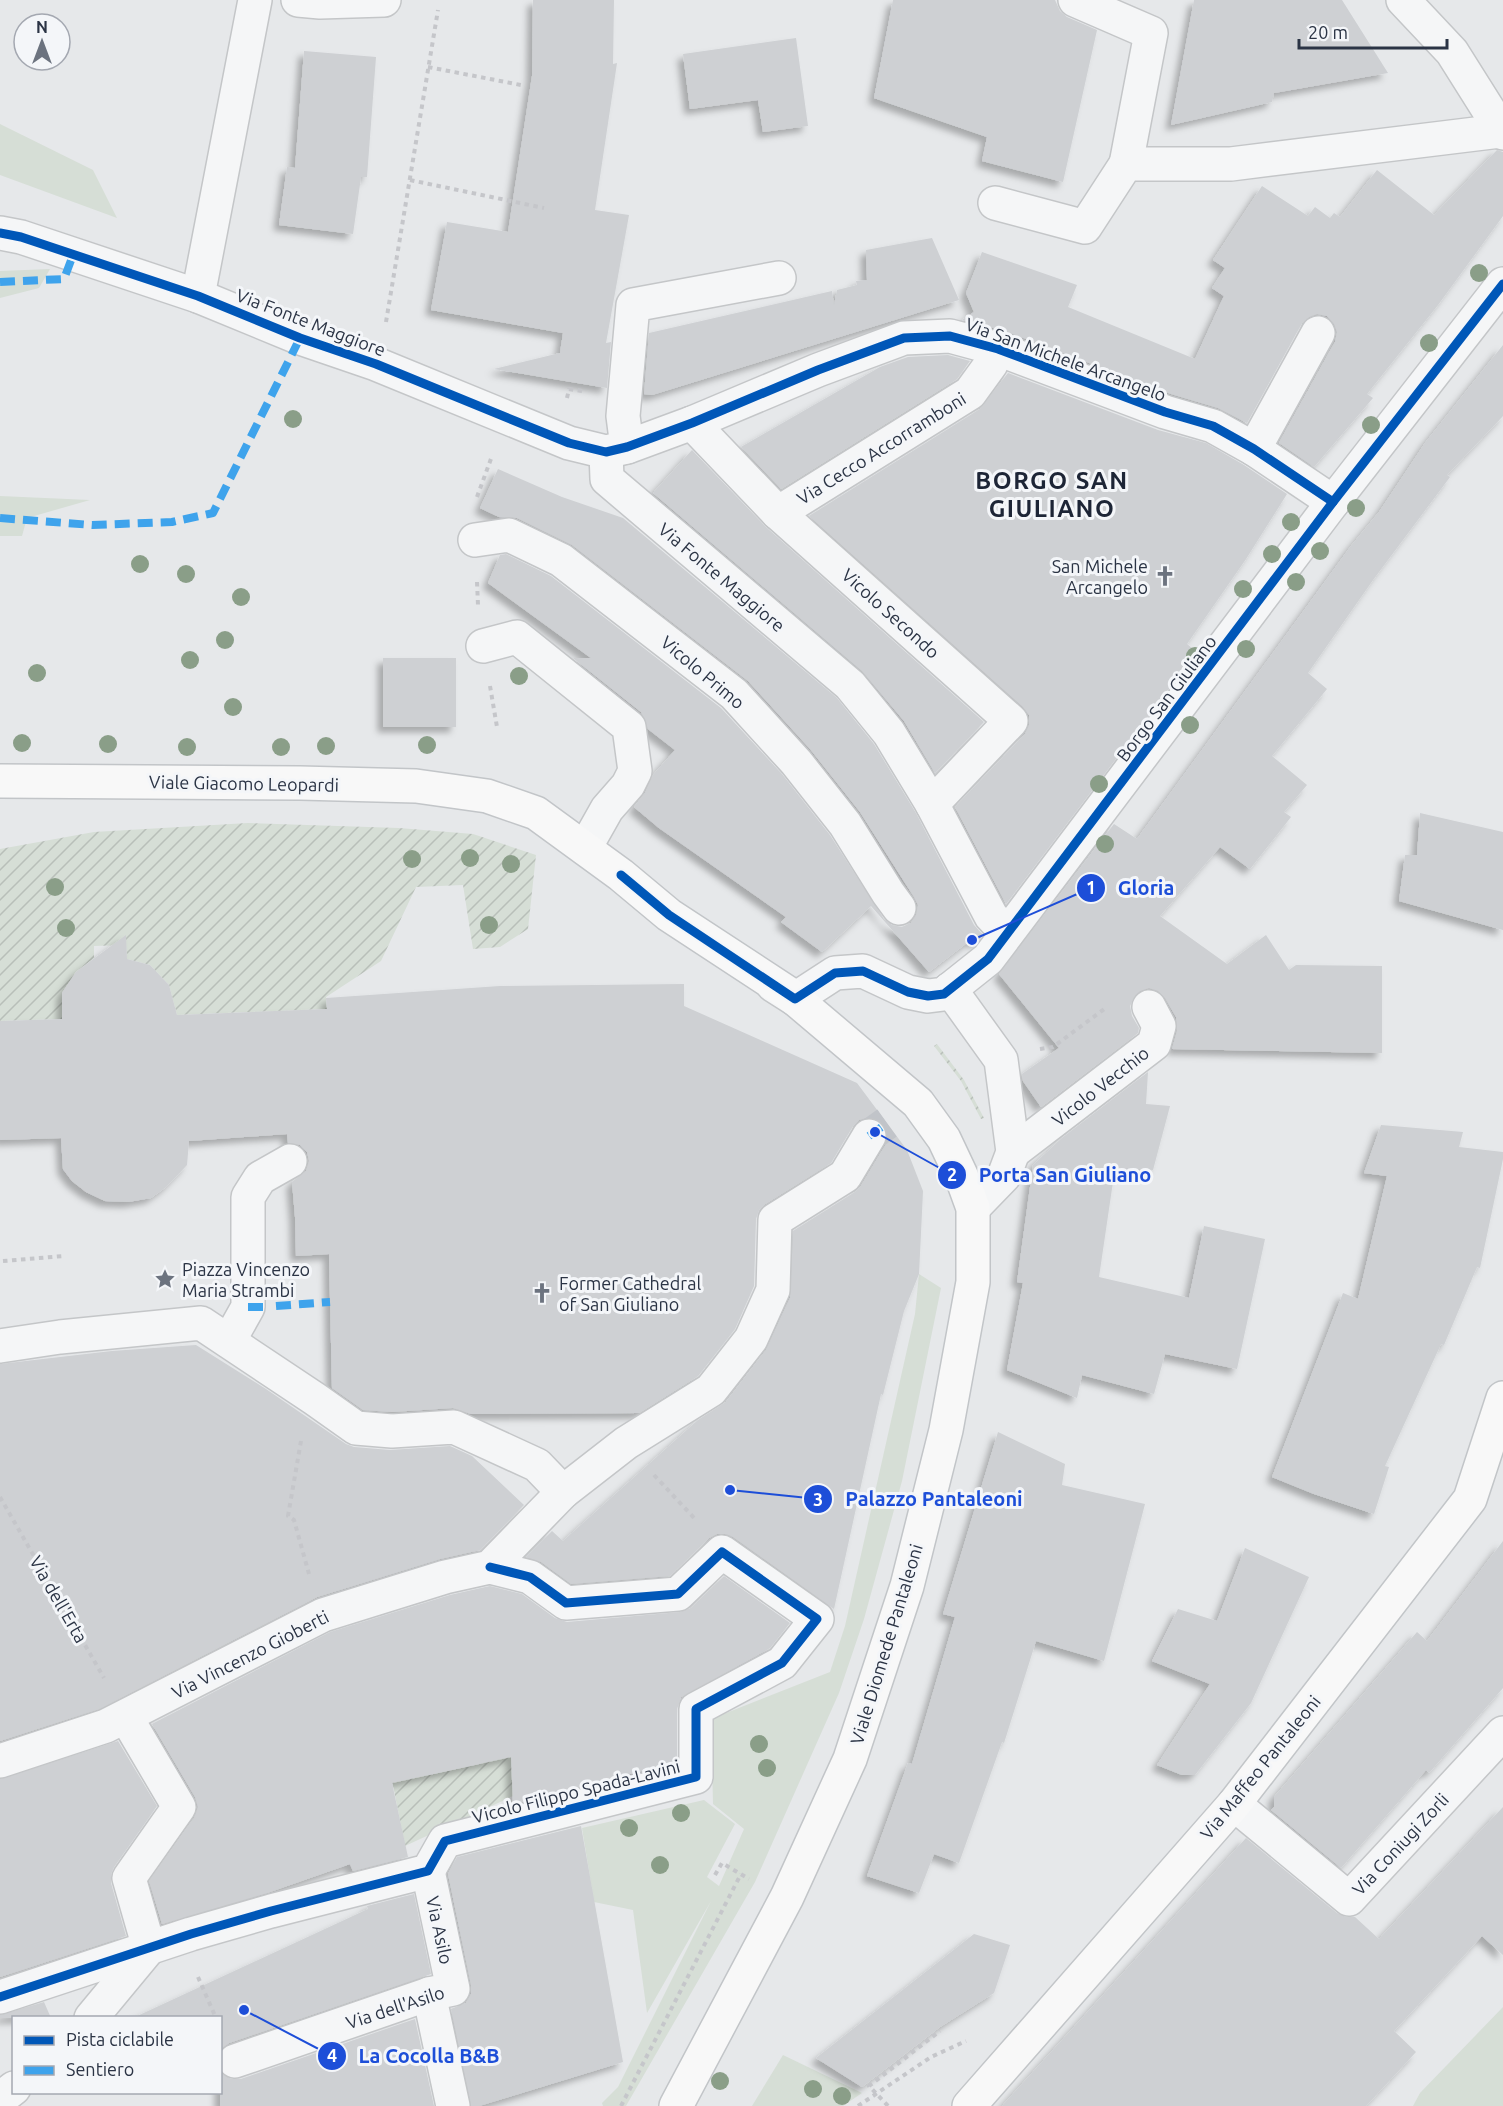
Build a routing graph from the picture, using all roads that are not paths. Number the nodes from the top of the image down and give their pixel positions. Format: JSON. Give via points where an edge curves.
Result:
{"nodes":[{"id":1,"x":255,"y":0,"type":"edge"},
{"id":2,"x":298,"y":0,"type":"edge"},
{"id":3,"x":384,"y":0,"type":"edge"},
{"id":4,"x":1075,"y":0,"type":"edge"},
{"id":5,"x":1403,"y":0,"type":"edge"},
{"id":6,"x":1502,"y":132,"type":"edge"},
{"id":7,"x":1126,"y":164,"type":"junction"},
{"id":8,"x":995,"y":203,"type":"dead end"},
{"id":9,"x":0,"y":233,"type":"edge"},
{"id":10,"x":779,"y":278,"type":"dead end"},
{"id":11,"x":1503,"y":284,"type":"edge"},
{"id":12,"x":198,"y":297,"type":"junction"},
{"id":13,"x":1318,"y":333,"type":"dead end"},
{"id":14,"x":998,"y":349,"type":"junction"},
{"id":15,"x":692,"y":423,"type":"junction"},
{"id":16,"x":1254,"y":448,"type":"junction"},
{"id":17,"x":617,"y":449,"type":"junction"},
{"id":18,"x":1333,"y":502,"type":"junction"},
{"id":19,"x":778,"y":513,"type":"junction"},
{"id":20,"x":475,"y":540,"type":"dead end"},
{"id":21,"x":483,"y":646,"type":"dead end"},
{"id":22,"x":0,"y":782,"type":"edge"},
{"id":23,"x":932,"y":804,"type":"junction"},
{"id":24,"x":585,"y":848,"type":"junction"},
{"id":25,"x":899,"y":908,"type":"dead end"},
{"id":26,"x":1007,"y":933,"type":"junction"},
{"id":27,"x":947,"y":992,"type":"junction"},
{"id":28,"x":795,"y":999,"type":"junction"},
{"id":29,"x":1149,"y":1006,"type":"dead end"},
{"id":30,"x":869,"y":1136,"type":"tunnel mouth"},
{"id":31,"x":1013,"y":1152,"type":"junction"},
{"id":32,"x":290,"y":1161,"type":"dead end"},
{"id":33,"x":973,"y":1208,"type":"junction"},
{"id":34,"x":229,"y":1341,"type":"junction"},
{"id":35,"x":0,"y":1346,"type":"edge"},
{"id":36,"x":1503,"y":1398,"type":"edge"},
{"id":37,"x":563,"y":1492,"type":"junction"},
{"id":38,"x":490,"y":1567,"type":"junction"},
{"id":39,"x":126,"y":1717,"type":"junction"},
{"id":40,"x":1503,"y":1733,"type":"edge"},
{"id":41,"x":0,"y":1761,"type":"edge"},
{"id":42,"x":1234,"y":1804,"type":"junction"},
{"id":43,"x":428,"y":1871,"type":"junction"},
{"id":44,"x":149,"y":1948,"type":"junction"},
{"id":45,"x":441,"y":1992,"type":"junction"},
{"id":46,"x":0,"y":1997,"type":"edge"},
{"id":47,"x":93,"y":2016,"type":"edge"},
{"id":48,"x":235,"y":2061,"type":"dead end"},
{"id":49,"x":12,"y":2090,"type":"edge"},
{"id":50,"x":0,"y":2099,"type":"edge"},
{"id":51,"x":453,"y":2106,"type":"edge"},
{"id":52,"x":676,"y":2106,"type":"edge"},
{"id":53,"x":969,"y":2106,"type":"edge"}],
"edges":[{"from":1,"to":12,"type":"street"},
{"from":2,"to":3,"type":"street"},
{"from":4,"to":7,"type":"street","via":[[1151,33]]},
{"from":5,"to":6,"type":"street","via":[[1452,52]]},
{"from":6,"to":7,"type":"street","via":[[1231,164]]},
{"from":7,"to":8,"type":"street","via":[[1085,227]]},
{"from":9,"to":12,"type":"street","name":"Via Fonte Maggiore"},
{"from":10,"to":17,"type":"street","via":[[633,305]]},
{"from":11,"to":18,"type":"street","name":"Borgo San Giuliano"},
{"from":12,"to":17,"type":"street","name":"Via Fonte Maggiore","via":[[569,443]]},
{"from":13,"to":16,"type":"street"},
{"from":14,"to":15,"type":"street","name":"Via San Michele Arcangelo","via":[[950,336],[904,338]]},
{"from":14,"to":16,"type":"street","name":"Via San Michele Arcangelo","via":[[1165,412],[1213,426]]},
{"from":14,"to":19,"type":"street","name":"Via Cecco Accorramboni","via":[[970,393]]},
{"from":15,"to":17,"type":"street","name":"Via San Michele Arcangelo"},
{"from":15,"to":19,"type":"street","name":"Vicolo Secondo"},
{"from":16,"to":18,"type":"street","name":"Via San Michele Arcangelo"},
{"from":17,"to":23,"type":"street","name":"Via Fonte Maggiore","via":[[607,479],[850,685],[889,733]]},
{"from":18,"to":26,"type":"street","name":"Borgo San Giuliano"},
{"from":19,"to":23,"type":"street","name":"Vicolo Secondo","via":[[1011,721]]},
{"from":20,"to":25,"type":"street","name":"Vicolo Primo","via":[[509,535],[561,560],[734,694],[845,824]]},
{"from":21,"to":24,"type":"street","via":[[517,637],[629,727],[635,771],[607,808]]},
{"from":22,"to":24,"type":"main road","name":"Viale Giacomo Leopardi","via":[[416,786],[487,796],[536,813]]},
{"from":23,"to":26,"type":"street","name":"Via Fonte Maggiore","via":[[991,916]]},
{"from":24,"to":28,"type":"main road","name":"Viale Diomede Pantaleoni","via":[[669,915]]},
{"from":26,"to":27,"type":"street","name":"Borgo San Giuliano","via":[[988,959]]},
{"from":27,"to":28,"type":"street","via":[[928,996],[908,992],[863,971],[835,973]]},
{"from":27,"to":31,"type":"street","via":[[1001,1060]]},
{"from":28,"to":33,"type":"main road","name":"Viale Diomede Pantaleoni","via":[[918,1103],[944,1139]]},
{"from":29,"to":31,"type":"street","name":"Vicolo Vecchio","via":[[1159,1026],[1154,1044]]},
{"from":30,"to":37,"type":"street","via":[[845,1176],[775,1220],[773,1290],[751,1339],[711,1390],[626,1443]]},
{"from":31,"to":33,"type":"street","via":[[1004,1176]]},
{"from":32,"to":34,"type":"street","via":[[260,1178],[248,1197],[248,1307]]},
{"from":33,"to":52,"type":"main road","name":"Viale Diomede Pantaleoni","via":[[973,1282],[934,1474],[907,1586],[850,1759],[787,1898]]},
{"from":34,"to":35,"type":"street","via":[[201,1323]]},
{"from":34,"to":37,"type":"street","via":[[356,1428],[392,1431],[454,1426],[537,1465]]},
{"from":36,"to":42,"type":"main road","name":"Via Maffeo Pantaleoni","via":[[1470,1499]]},
{"from":37,"to":38,"type":"street"},
{"from":38,"to":39,"type":"street","name":"Via Vincenzo Gioberti","via":[[322,1615]]},
{"from":38,"to":43,"type":"street","name":"Vicolo Filippo Spada-Lavini","via":[[530,1577],[566,1603],[678,1594],[722,1552],[817,1619],[782,1663],[696,1709],[696,1778],[445,1841]]},
{"from":39,"to":41,"type":"street","name":"Via Vincenzo Gioberti"},
{"from":39,"to":44,"type":"street","via":[[179,1807],[129,1878]]},
{"from":40,"to":42,"type":"street","name":"Via Coniugi Zorli","via":[[1349,1899]]},
{"from":42,"to":53,"type":"main road","name":"Via Maffeo Pantaleoni"},
{"from":43,"to":44,"type":"street","via":[[271,1911]]},
{"from":43,"to":45,"type":"street","name":"Via Asilo"},
{"from":44,"to":46,"type":"street"},
{"from":44,"to":47,"type":"street"},
{"from":45,"to":48,"type":"street","name":"Via dell'Asilo"},
{"from":45,"to":51,"type":"street","name":"Via Asilo"},
{"from":49,"to":50,"type":"street"}]}
